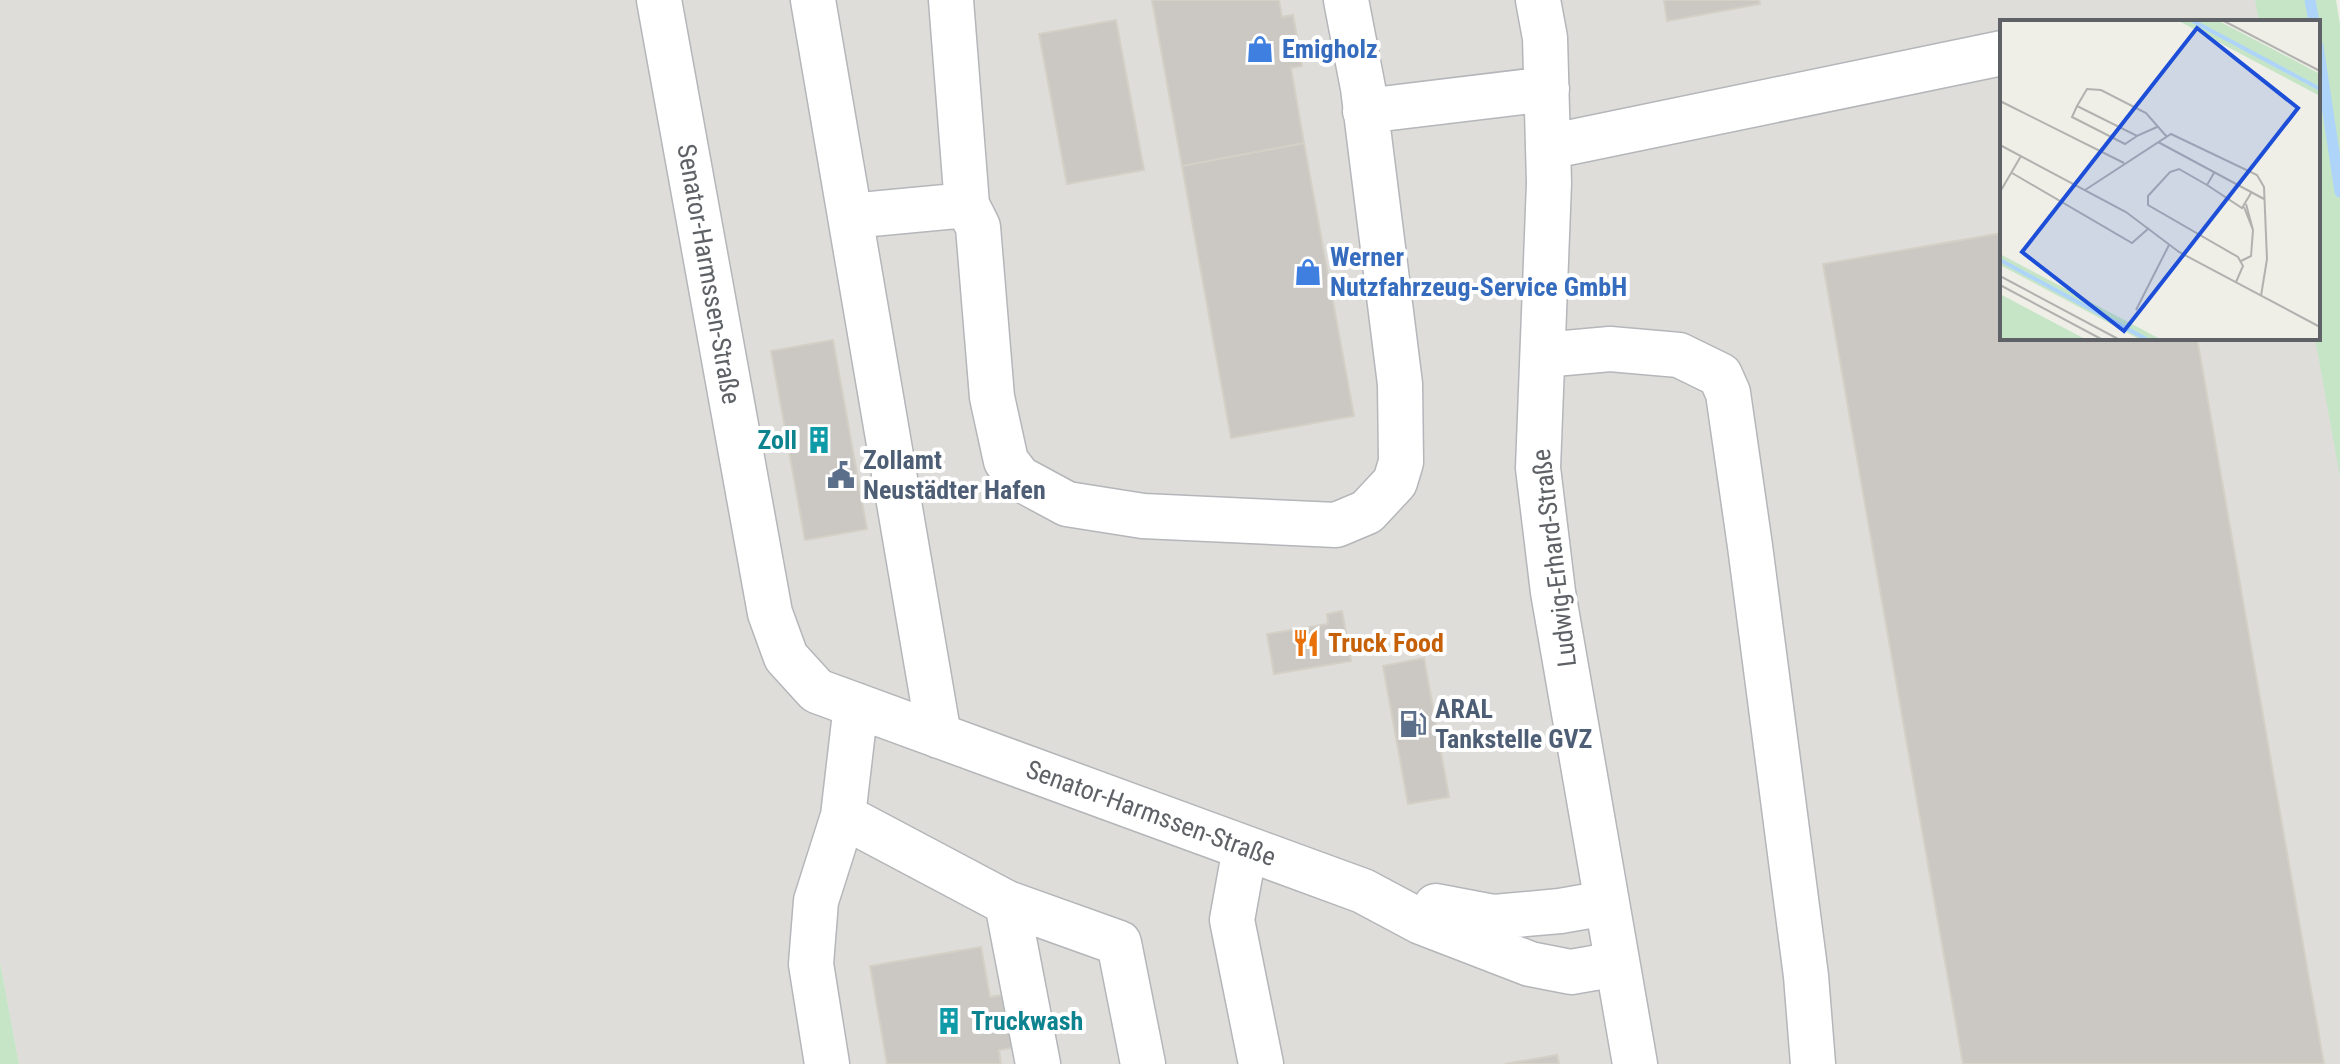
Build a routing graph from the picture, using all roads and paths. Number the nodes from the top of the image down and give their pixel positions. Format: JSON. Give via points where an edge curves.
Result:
{"nodes":[{"id":1,"x":659,"y":0,"type":"edge"},
{"id":2,"x":813,"y":0,"type":"edge"},
{"id":3,"x":951,"y":0,"type":"edge"},
{"id":4,"x":1346,"y":0,"type":"edge"},
{"id":5,"x":1538,"y":0,"type":"edge"},
{"id":6,"x":2000,"y":53,"type":"edge"},
{"id":7,"x":1547,"y":89,"type":"junction"},
{"id":8,"x":1365,"y":111,"type":"junction"},
{"id":9,"x":1548,"y":147,"type":"junction"},
{"id":10,"x":967,"y":205,"type":"junction"},
{"id":11,"x":850,"y":216,"type":"junction"},
{"id":12,"x":1543,"y":355,"type":"junction"},
{"id":13,"x":856,"y":705,"type":"junction"},
{"id":14,"x":939,"y":736,"type":"junction"},
{"id":15,"x":843,"y":816,"type":"junction"},
{"id":16,"x":1245,"y":848,"type":"junction"},
{"id":17,"x":1363,"y":891,"type":"junction"},
{"id":18,"x":1007,"y":903,"type":"junction"},
{"id":19,"x":1606,"y":903,"type":"junction"},
{"id":20,"x":1617,"y":964,"type":"junction"},
{"id":21,"x":827,"y":1064,"type":"edge"},
{"id":22,"x":1038,"y":1064,"type":"edge"},
{"id":23,"x":1143,"y":1064,"type":"edge"},
{"id":24,"x":1261,"y":1064,"type":"edge"},
{"id":25,"x":1635,"y":1064,"type":"edge"},
{"id":26,"x":1813,"y":1064,"type":"edge"}],
"edges":[{"from":1,"to":13,"type":"street","name":"Senator-Harmssen-Straße","via":[[770,613],[786,657],[817,691]]},
{"from":2,"to":11,"type":"street"},
{"from":3,"to":10,"type":"street"},
{"from":4,"to":8,"type":"street"},
{"from":5,"to":7,"type":"street","name":"Ludwig-Erhard-Straße"},
{"from":6,"to":9,"type":"street"},
{"from":7,"to":8,"type":"street"},
{"from":7,"to":9,"type":"street","name":"Ludwig-Erhard-Straße"},
{"from":8,"to":10,"type":"street","via":[[1400,384],[1401,462],[1395,482],[1367,512],[1336,525],[1143,516],[1067,504],[1019,478],[1006,461],[992,397],[980,240]]},
{"from":9,"to":12,"type":"street","name":"Ludwig-Erhard-Straße"},
{"from":10,"to":11,"type":"street"},
{"from":11,"to":14,"type":"street"},
{"from":12,"to":19,"type":"street","name":"Ludwig-Erhard-Straße","via":[[1538,468],[1553,592]]},
{"from":12,"to":26,"type":"street","via":[[1610,349],[1679,355],[1720,375],[1728,393],[1806,976]]},
{"from":13,"to":14,"type":"street","name":"Senator-Harmssen-Straße"},
{"from":13,"to":15,"type":"street"},
{"from":14,"to":16,"type":"street","name":"Senator-Harmssen-Straße"},
{"from":15,"to":18,"type":"street"},
{"from":15,"to":21,"type":"street","via":[[816,901],[811,964]]},
{"from":16,"to":17,"type":"street","name":"Senator-Harmssen-Straße"},
{"from":16,"to":24,"type":"street","via":[[1232,920]]},
{"from":17,"to":19,"type":"street","name":"Senator-Harmssen-Straße","via":[[1494,917]]},
{"from":17,"to":20,"type":"street","name":"Senator-Harmssen-Straße","via":[[1421,922],[1530,964],[1571,972]]},
{"from":18,"to":22,"type":"street"},
{"from":18,"to":23,"type":"street","via":[[1119,943]]},
{"from":19,"to":20,"type":"street","name":"Ludwig-Erhard-Straße"},
{"from":20,"to":25,"type":"street","name":"Ludwig-Erhard-Straße"}]}
